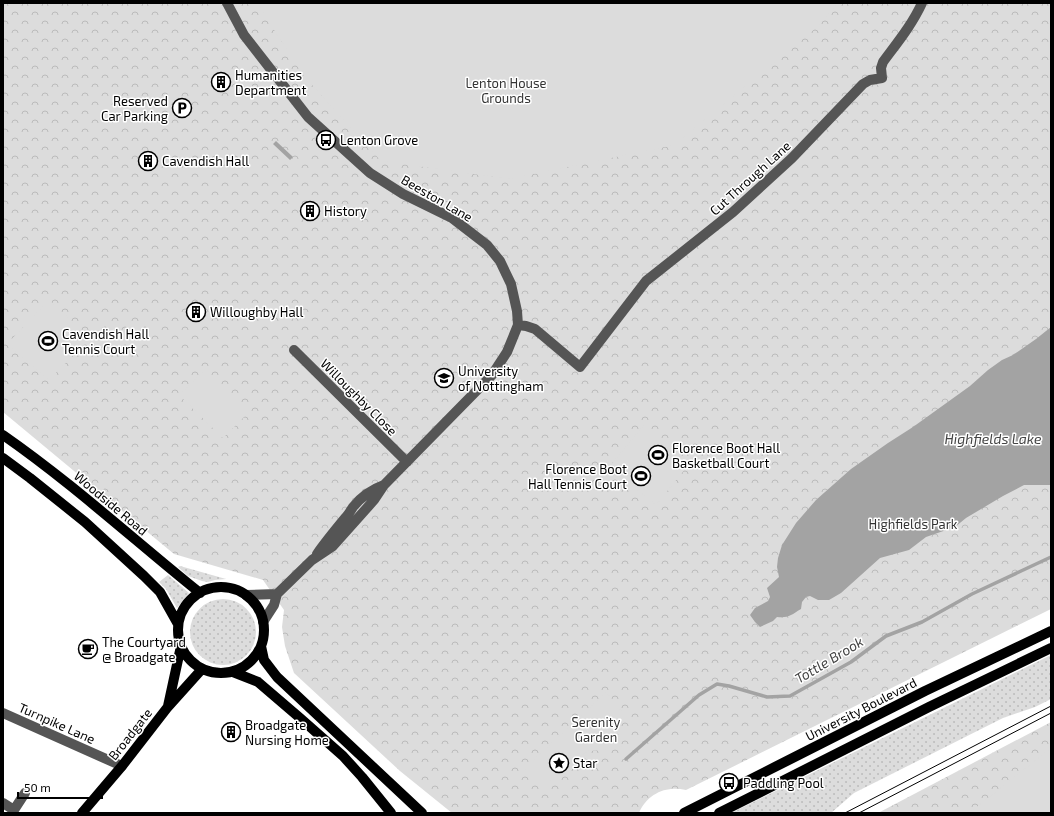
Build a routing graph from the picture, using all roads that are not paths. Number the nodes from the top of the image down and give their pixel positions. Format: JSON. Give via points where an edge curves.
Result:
{"nodes":[{"id":1,"x":227,"y":3,"type":"edge"},
{"id":2,"x":922,"y":3,"type":"edge"},
{"id":3,"x":518,"y":325,"type":"junction"},
{"id":4,"x":294,"y":350,"type":"dead end"},
{"id":5,"x":3,"y":435,"type":"edge"},
{"id":6,"x":3,"y":458,"type":"edge"},
{"id":7,"x":407,"y":462,"type":"junction"},
{"id":8,"x":379,"y":487,"type":"junction"},
{"id":9,"x":312,"y":560,"type":"junction"},
{"id":10,"x":200,"y":593,"type":"junction"},
{"id":11,"x":277,"y":594,"type":"junction"},
{"id":12,"x":246,"y":595,"type":"junction"},
{"id":13,"x":263,"y":622,"type":"junction"},
{"id":14,"x":178,"y":624,"type":"junction"},
{"id":15,"x":1051,"y":631,"type":"edge"},
{"id":16,"x":181,"y":646,"type":"junction"},
{"id":17,"x":261,"y":646,"type":"junction"},
{"id":18,"x":1051,"y":648,"type":"edge"},
{"id":19,"x":202,"y":669,"type":"junction"},
{"id":20,"x":232,"y":672,"type":"junction"},
{"id":21,"x":167,"y":708,"type":"junction"},
{"id":22,"x":3,"y":713,"type":"edge"},
{"id":23,"x":122,"y":766,"type":"junction"},
{"id":24,"x":25,"y":793,"type":"dead end"},
{"id":25,"x":3,"y":803,"type":"edge"},
{"id":26,"x":13,"y":812,"type":"edge"},
{"id":27,"x":82,"y":813,"type":"edge"},
{"id":28,"x":391,"y":813,"type":"edge"},
{"id":29,"x":422,"y":813,"type":"edge"},
{"id":30,"x":684,"y":813,"type":"edge"},
{"id":31,"x":719,"y":813,"type":"edge"}],
"edges":[{"from":1,"to":3,"type":"street","name":"Beeston Lane","via":[[244,35],[308,117],[370,173],[403,194],[452,218],[487,245],[500,261],[512,284]]},
{"from":2,"to":3,"type":"street","name":"Cut Through Lane","via":[[917,15],[883,62],[882,78],[863,84],[792,158],[734,212],[646,281],[580,367],[535,329]]},
{"from":3,"to":7,"type":"street","name":"Beeston Lane","via":[[507,352],[492,375]]},
{"from":4,"to":7,"type":"street","name":"Willoughby Close"},
{"from":5,"to":10,"type":"main road","name":"Woodside Road","via":[[28,452]]},
{"from":6,"to":14,"type":"main road","via":[[85,522],[144,576],[160,592]]},
{"from":7,"to":8,"type":"street","name":"Beeston Lane"},
{"from":8,"to":9,"type":"street","name":"Beeston Lane","via":[[354,506]]},
{"from":8,"to":9,"type":"street","name":"Beeston Lane","via":[[374,500],[333,546]]},
{"from":9,"to":11,"type":"street","name":"Beeston Lane"},
{"from":10,"to":12,"type":"main road","via":[[220,587],[234,589]]},
{"from":10,"to":14,"type":"main road","via":[[185,606]]},
{"from":11,"to":12,"type":"street"},
{"from":11,"to":13,"type":"street","via":[[274,605]]},
{"from":12,"to":13,"type":"main road","via":[[258,608]]},
{"from":13,"to":17,"type":"main road"},
{"from":14,"to":16,"type":"main road"},
{"from":15,"to":30,"type":"main road","name":"University Boulevard","via":[[925,691]]},
{"from":16,"to":19,"type":"main road","via":[[189,660]]},
{"from":16,"to":21,"type":"main road"},
{"from":17,"to":20,"type":"main road","via":[[252,660]]},
{"from":17,"to":29,"type":"main road","via":[[264,660],[278,677]]},
{"from":18,"to":31,"type":"main road"},
{"from":19,"to":20,"type":"main road","via":[[216,673]]},
{"from":19,"to":21,"type":"main road","name":"Broadgate"},
{"from":20,"to":28,"type":"main road","via":[[263,685],[305,722],[343,756]]},
{"from":21,"to":23,"type":"main road","name":"Broadgate"},
{"from":22,"to":23,"type":"street","name":"Turnpike Lane"},
{"from":23,"to":27,"type":"main road","name":"Broadgate"},
{"from":24,"to":26,"type":"street"},
{"from":25,"to":26,"type":"street"}]}
